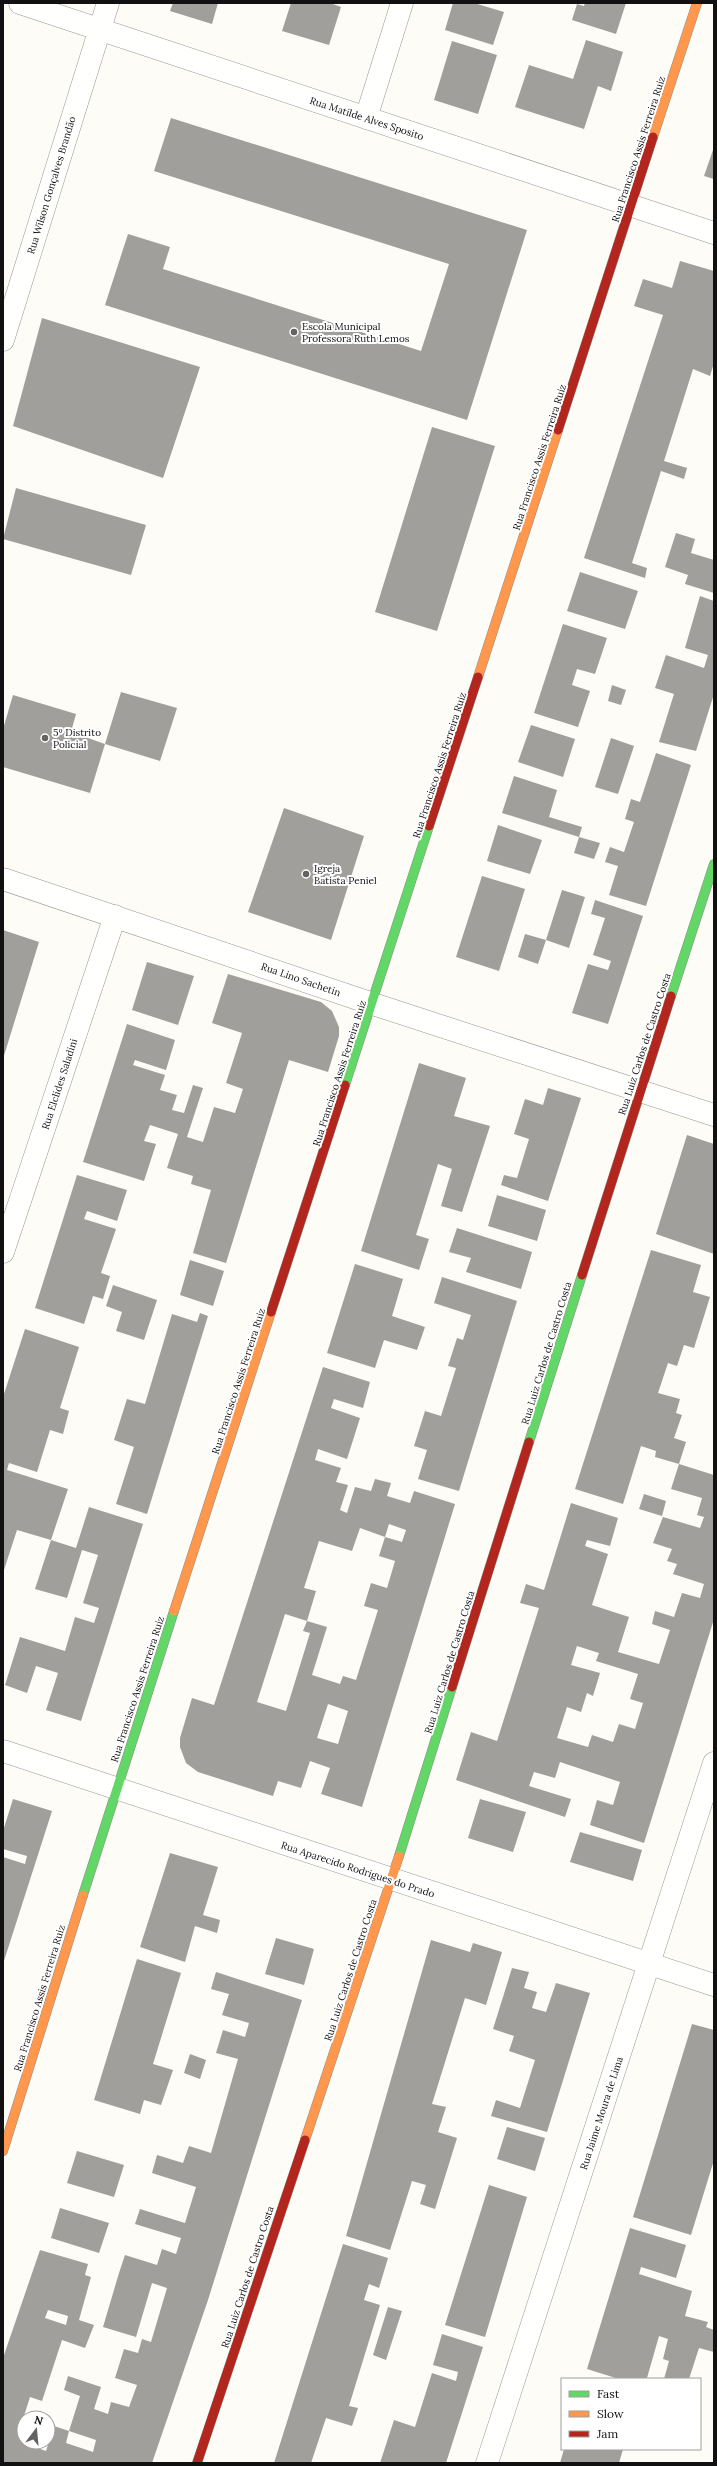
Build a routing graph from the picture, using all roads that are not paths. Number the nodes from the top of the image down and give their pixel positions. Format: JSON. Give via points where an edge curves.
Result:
{"nodes":[{"id":1,"x":20,"y":3,"type":"edge"},
{"id":2,"x":108,"y":3,"type":"edge"},
{"id":3,"x":402,"y":3,"type":"edge"},
{"id":4,"x":696,"y":3,"type":"edge"},
{"id":5,"x":100,"y":30,"type":"junction"},
{"id":6,"x":366,"y":118,"type":"junction"},
{"id":7,"x":632,"y":205,"type":"junction"},
{"id":8,"x":714,"y":233,"type":"edge"},
{"id":9,"x":3,"y":340,"type":"edge"},
{"id":10,"x":714,"y":864,"type":"edge"},
{"id":11,"x":3,"y":879,"type":"edge"},
{"id":12,"x":115,"y":916,"type":"junction"},
{"id":13,"x":373,"y":1004,"type":"junction"},
{"id":14,"x":640,"y":1091,"type":"junction"},
{"id":15,"x":714,"y":1115,"type":"edge"},
{"id":16,"x":3,"y":1252,"type":"edge"},
{"id":17,"x":3,"y":1751,"type":"edge"},
{"id":18,"x":714,"y":1763,"type":"edge"},
{"id":19,"x":116,"y":1789,"type":"junction"},
{"id":20,"x":391,"y":1880,"type":"junction"},
{"id":21,"x":650,"y":1964,"type":"junction"},
{"id":22,"x":714,"y":1984,"type":"edge"},
{"id":23,"x":3,"y":2151,"type":"edge"},
{"id":24,"x":197,"y":2463,"type":"edge"},
{"id":25,"x":487,"y":2463,"type":"edge"}],
"edges":[{"from":1,"to":5,"type":"street","name":"Rua Matilde Alves Sposito"},
{"from":2,"to":5,"type":"street","name":"Rua Wilson Gonçalves Brandão"},
{"from":3,"to":6,"type":"street"},
{"from":4,"to":7,"type":"street","name":"Rua Francisco Assis Ferreira Ruiz"},
{"from":5,"to":6,"type":"street","name":"Rua Matilde Alves Sposito"},
{"from":5,"to":9,"type":"street","name":"Rua Wilson Gonçalves Brandão"},
{"from":6,"to":7,"type":"street","name":"Rua Matilde Alves Sposito"},
{"from":7,"to":8,"type":"street","name":"Rua Matilde Alves Sposito"},
{"from":7,"to":13,"type":"street","name":"Rua Francisco Assis Ferreira Ruiz"},
{"from":10,"to":14,"type":"street","name":"Rua Luiz Carlos de Castro Costa"},
{"from":11,"to":12,"type":"street","name":"Rua Lino Sachetin"},
{"from":12,"to":13,"type":"street","name":"Rua Lino Sachetin"},
{"from":12,"to":16,"type":"street","name":"Rua Elclides Saladini"},
{"from":13,"to":14,"type":"street","name":"Rua Lino Sachetin"},
{"from":13,"to":19,"type":"street","name":"Rua Francisco Assis Ferreira Ruiz"},
{"from":14,"to":15,"type":"street","name":"Rua Lino Sachetin"},
{"from":14,"to":20,"type":"street","name":"Rua Luiz Carlos de Castro Costa"},
{"from":17,"to":19,"type":"street","name":"Rua Aparecido Rodrigues do Prado"},
{"from":18,"to":21,"type":"street","name":"Rua Jaime Moura de Lima"},
{"from":19,"to":20,"type":"street","name":"Rua Aparecido Rodrigues do Prado"},
{"from":19,"to":23,"type":"street","name":"Rua Francisco Assis Ferreira Ruiz"},
{"from":20,"to":21,"type":"street","name":"Rua Aparecido Rodrigues do Prado"},
{"from":20,"to":24,"type":"street","name":"Rua Luiz Carlos de Castro Costa"},
{"from":21,"to":22,"type":"street","name":"Rua Aparecido Rodrigues do Prado"},
{"from":21,"to":25,"type":"street","name":"Rua Jaime Moura de Lima"}]}
